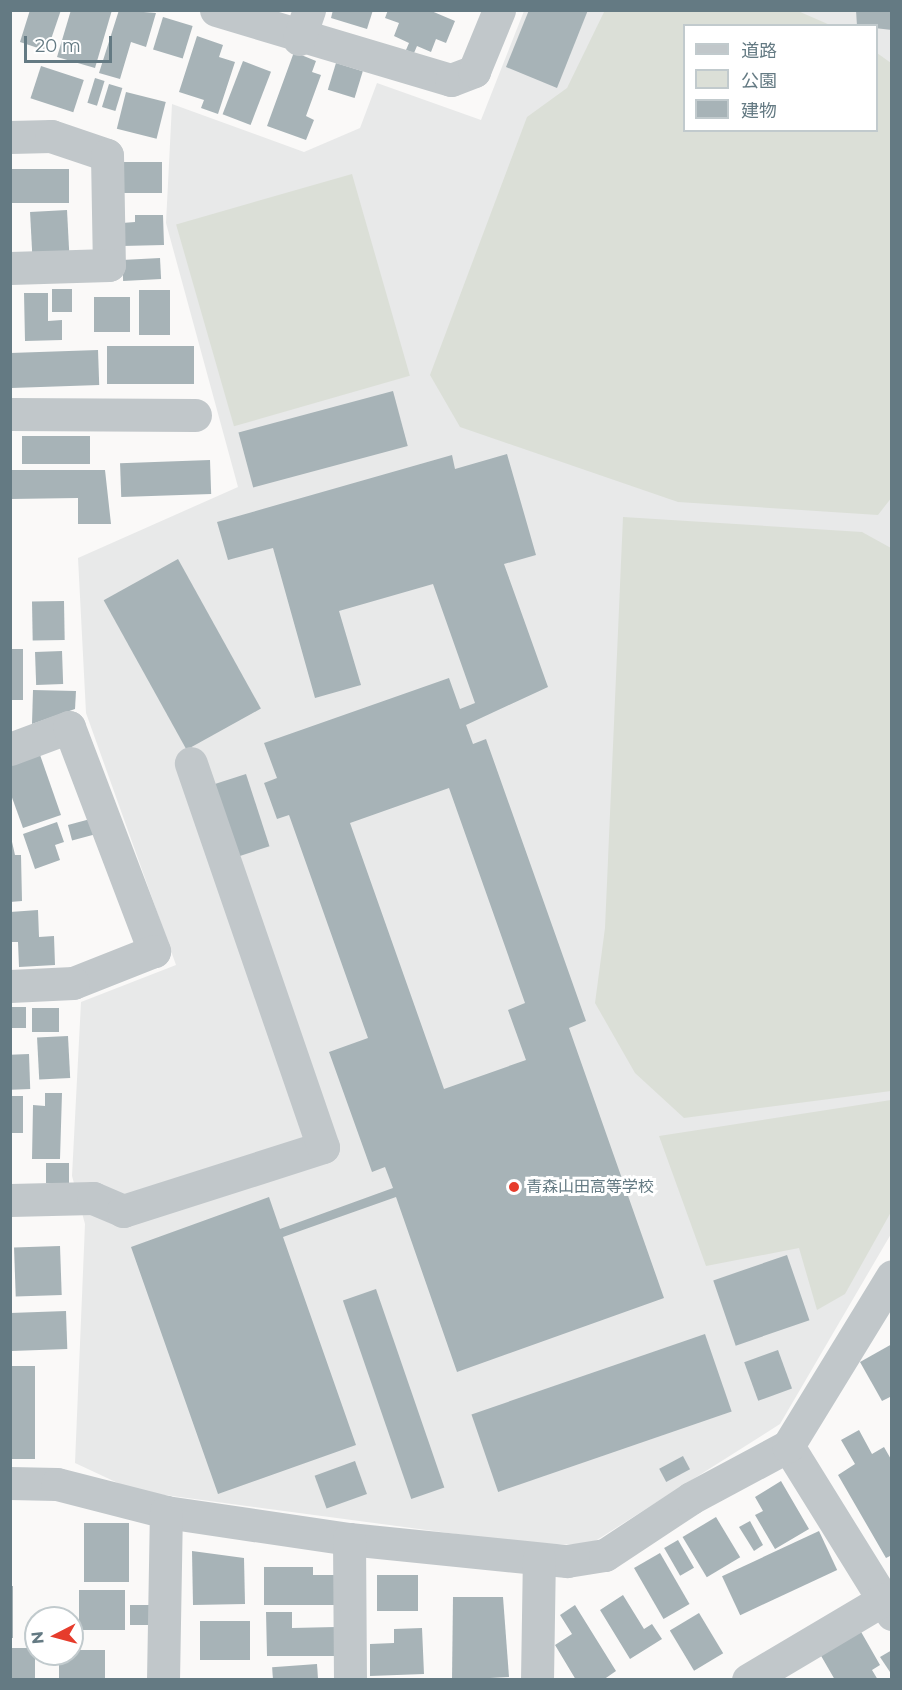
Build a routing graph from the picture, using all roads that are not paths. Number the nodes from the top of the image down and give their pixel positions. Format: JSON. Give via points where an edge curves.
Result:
{"nodes":[{"id":1,"x":216,"y":10,"type":"edge"},
{"id":2,"x":499,"y":10,"type":"edge"},
{"id":3,"x":304,"y":25,"type":"edge"},
{"id":4,"x":10,"y":137,"type":"edge"},
{"id":5,"x":10,"y":268,"type":"edge"},
{"id":6,"x":10,"y":414,"type":"edge"},
{"id":7,"x":195,"y":415,"type":"dead end"},
{"id":8,"x":10,"y":748,"type":"edge"},
{"id":9,"x":190,"y":763,"type":"dead end"},
{"id":10,"x":10,"y":986,"type":"edge"},
{"id":11,"x":10,"y":1200,"type":"edge"},
{"id":12,"x":891,"y":1276,"type":"edge"},
{"id":13,"x":788,"y":1446,"type":"junction"},
{"id":14,"x":10,"y":1483,"type":"edge"},
{"id":15,"x":166,"y":1512,"type":"junction"},
{"id":16,"x":349,"y":1539,"type":"junction"},
{"id":17,"x":539,"y":1558,"type":"junction"},
{"id":18,"x":887,"y":1607,"type":"edge"},
{"id":19,"x":163,"y":1680,"type":"edge"},
{"id":20,"x":350,"y":1680,"type":"edge"},
{"id":21,"x":537,"y":1680,"type":"edge"},
{"id":22,"x":748,"y":1680,"type":"edge"}],
"edges":[{"from":1,"to":3,"type":"street"},
{"from":2,"to":3,"type":"street","via":[[474,71],[452,80]]},
{"from":4,"to":5,"type":"street","via":[[51,136],[107,155],[109,265]]},
{"from":6,"to":7,"type":"street"},
{"from":8,"to":10,"type":"street","via":[[69,727],[154,951],[73,983]]},
{"from":9,"to":11,"type":"street","via":[[323,1147],[123,1211],[93,1198]]},
{"from":12,"to":13,"type":"street"},
{"from":13,"to":17,"type":"street","via":[[691,1498],[605,1555],[567,1561]]},
{"from":13,"to":18,"type":"street"},
{"from":14,"to":15,"type":"street","via":[[57,1484]]},
{"from":15,"to":16,"type":"street"},
{"from":15,"to":19,"type":"street"},
{"from":16,"to":17,"type":"street"},
{"from":16,"to":20,"type":"street"},
{"from":17,"to":21,"type":"street"},
{"from":18,"to":22,"type":"street"}]}
